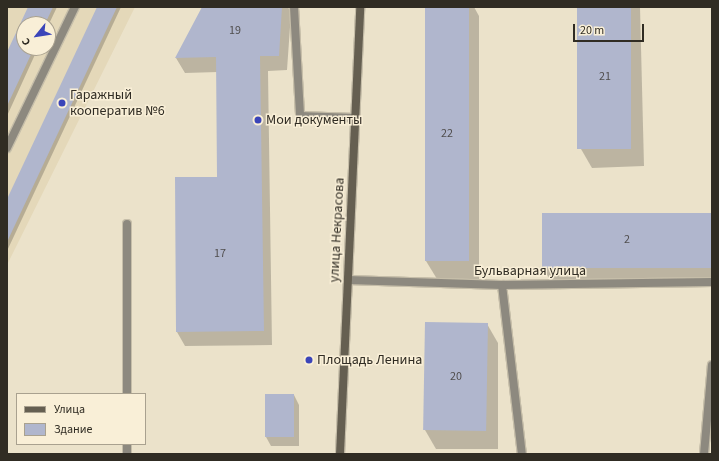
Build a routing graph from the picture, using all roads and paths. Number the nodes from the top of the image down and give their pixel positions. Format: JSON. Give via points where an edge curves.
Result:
{"nodes":[{"id":1,"x":75,"y":7,"type":"edge"},
{"id":2,"x":294,"y":7,"type":"edge"},
{"id":3,"x":360,"y":7,"type":"edge"},
{"id":4,"x":355,"y":118,"type":"junction"},
{"id":5,"x":7,"y":148,"type":"edge"},
{"id":6,"x":127,"y":224,"type":"dead end"},
{"id":7,"x":348,"y":280,"type":"junction"},
{"id":8,"x":712,"y":282,"type":"edge"},
{"id":9,"x":502,"y":285,"type":"junction"},
{"id":10,"x":712,"y":365,"type":"edge"},
{"id":11,"x":127,"y":393,"type":"edge"},
{"id":12,"x":340,"y":454,"type":"edge"},
{"id":13,"x":522,"y":454,"type":"edge"},
{"id":14,"x":704,"y":454,"type":"edge"}],
"edges":[{"from":1,"to":5,"type":"street"},
{"from":2,"to":4,"type":"street","via":[[300,116]]},
{"from":3,"to":4,"type":"main road","name":"улица Некрасова"},
{"from":4,"to":7,"type":"main road","name":"улица Некрасова"},
{"from":6,"to":11,"type":"street"},
{"from":7,"to":9,"type":"street","name":"Бульварная улица"},
{"from":7,"to":12,"type":"main road","name":"улица Некрасова"},
{"from":8,"to":9,"type":"street","name":"Бульварная улица"},
{"from":9,"to":13,"type":"street"},
{"from":10,"to":14,"type":"street"}]}
